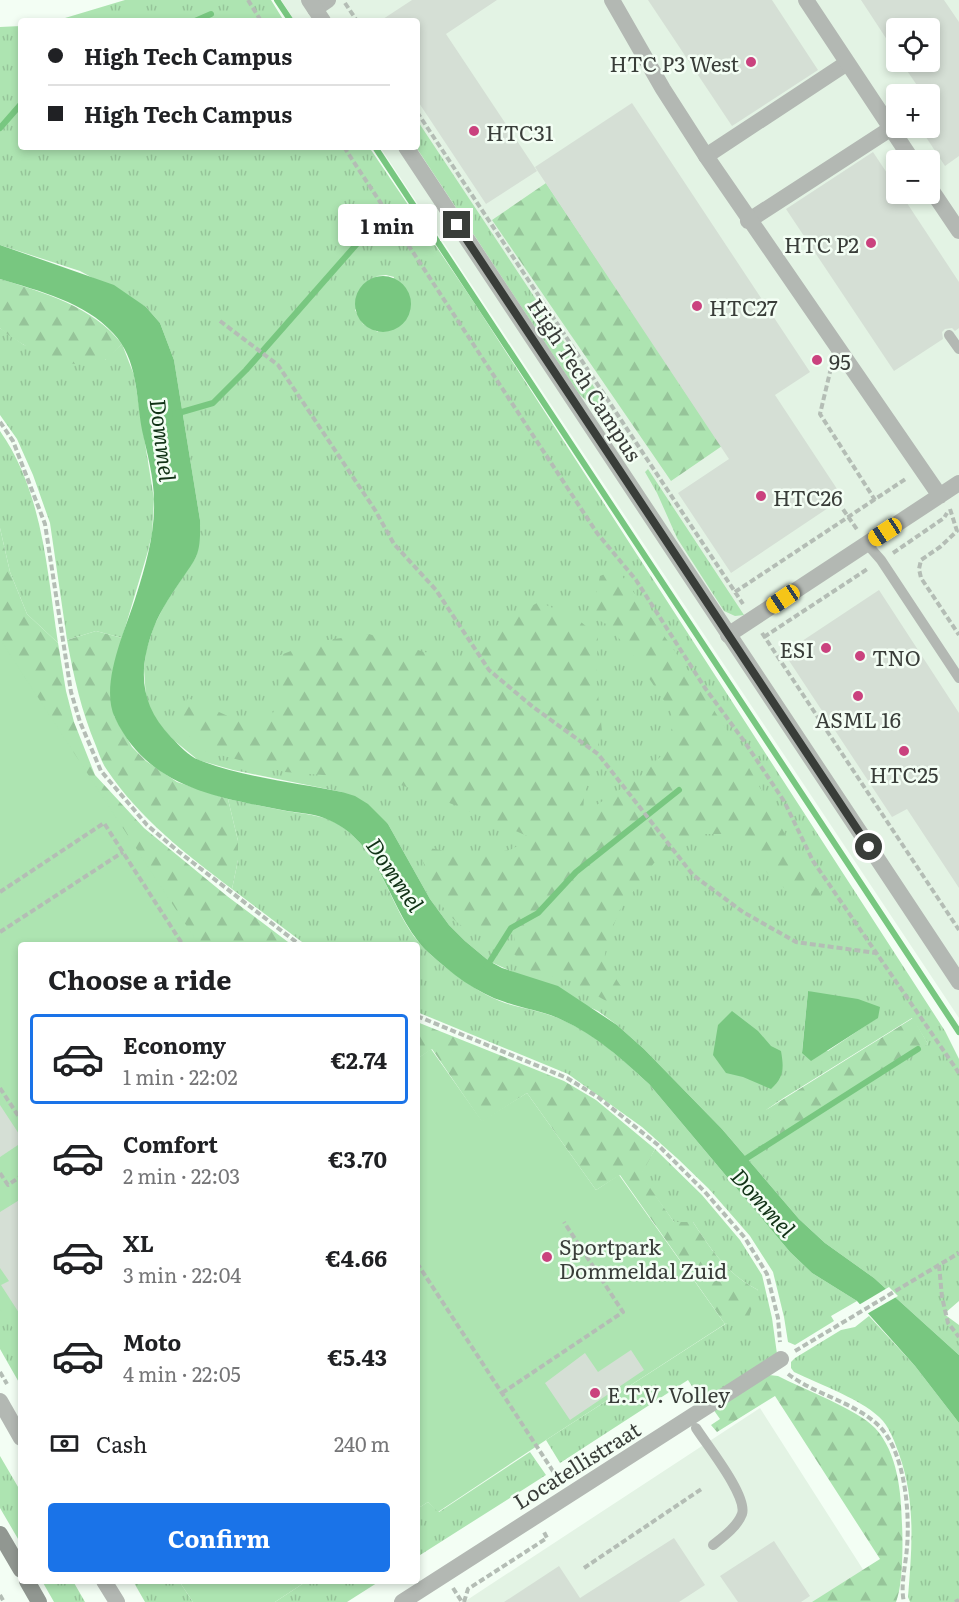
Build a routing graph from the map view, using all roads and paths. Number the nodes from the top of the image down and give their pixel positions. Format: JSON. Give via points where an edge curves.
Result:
{"nodes":[{"id":1,"x":248,"y":0,"type":"edge"},
{"id":2,"x":343,"y":0,"type":"edge"},
{"id":3,"x":612,"y":0,"type":"edge"},
{"id":4,"x":806,"y":0,"type":"edge"},
{"id":5,"x":259,"y":18,"type":"edge"},
{"id":6,"x":355,"y":18,"type":"edge"},
{"id":7,"x":847,"y":63,"type":"junction"},
{"id":8,"x":420,"y":117,"type":"edge"},
{"id":9,"x":886,"y":123,"type":"edge"},
{"id":10,"x":886,"y":132,"type":"edge"},
{"id":11,"x":346,"y":150,"type":"edge"},
{"id":12,"x":408,"y":150,"type":"edge"},
{"id":13,"x":706,"y":156,"type":"junction"},
{"id":14,"x":940,"y":203,"type":"edge"},
{"id":15,"x":748,"y":220,"type":"junction"},
{"id":16,"x":959,"y":231,"type":"edge"},
{"id":17,"x":220,"y":321,"type":"dead end"},
{"id":18,"x":949,"y":334,"type":"dead end"},
{"id":19,"x":837,"y":347,"type":"junction"},
{"id":20,"x":959,"y":349,"type":"edge"},
{"id":21,"x":0,"y":422,"type":"edge"},
{"id":22,"x":920,"y":468,"type":"junction"},
{"id":23,"x":959,"y":483,"type":"edge"},
{"id":24,"x":875,"y":500,"type":"junction"},
{"id":25,"x":838,"y":502,"type":"dead end"},
{"id":26,"x":945,"y":503,"type":"junction"},
{"id":27,"x":959,"y":503,"type":"edge"},
{"id":28,"x":848,"y":517,"type":"junction"},
{"id":29,"x":867,"y":544,"type":"junction"},
{"id":30,"x":881,"y":560,"type":"junction"},
{"id":31,"x":735,"y":592,"type":"junction"},
{"id":32,"x":753,"y":619,"type":"junction"},
{"id":33,"x":959,"y":635,"type":"edge"},
{"id":34,"x":728,"y":636,"type":"junction"},
{"id":35,"x":764,"y":637,"type":"junction"},
{"id":36,"x":959,"y":678,"type":"edge"},
{"id":37,"x":123,"y":852,"type":"junction"},
{"id":38,"x":0,"y":892,"type":"edge"},
{"id":39,"x":959,"y":930,"type":"edge"},
{"id":40,"x":0,"y":932,"type":"edge"},
{"id":41,"x":181,"y":942,"type":"edge"},
{"id":42,"x":296,"y":942,"type":"edge"},
{"id":43,"x":876,"y":953,"type":"junction"},
{"id":44,"x":959,"y":982,"type":"edge"},
{"id":45,"x":420,"y":1017,"type":"edge"},
{"id":46,"x":959,"y":1073,"type":"edge"},
{"id":47,"x":0,"y":1088,"type":"edge"},
{"id":48,"x":18,"y":1115,"type":"edge"},
{"id":49,"x":0,"y":1173,"type":"edge"},
{"id":50,"x":18,"y":1178,"type":"edge"},
{"id":51,"x":564,"y":1222,"type":"dead end"},
{"id":52,"x":959,"y":1253,"type":"edge"},
{"id":53,"x":939,"y":1265,"type":"junction"},
{"id":54,"x":420,"y":1268,"type":"edge"},
{"id":55,"x":959,"y":1337,"type":"edge"},
{"id":56,"x":781,"y":1359,"type":"junction"},
{"id":57,"x":502,"y":1393,"type":"junction"},
{"id":58,"x":0,"y":1401,"type":"edge"},
{"id":59,"x":696,"y":1428,"type":"dead end"},
{"id":60,"x":18,"y":1433,"type":"edge"},
{"id":61,"x":703,"y":1488,"type":"dead end"},
{"id":62,"x":568,"y":1495,"type":"junction"},
{"id":63,"x":0,"y":1534,"type":"edge"},
{"id":64,"x":713,"y":1545,"type":"dead end"},
{"id":65,"x":18,"y":1565,"type":"edge"},
{"id":66,"x":584,"y":1568,"type":"dead end"},
{"id":67,"x":29,"y":1584,"type":"edge"},
{"id":68,"x":106,"y":1584,"type":"edge"},
{"id":69,"x":0,"y":1595,"type":"edge"},
{"id":70,"x":4,"y":1602,"type":"edge"},
{"id":71,"x":39,"y":1602,"type":"edge"},
{"id":72,"x":117,"y":1602,"type":"edge"},
{"id":73,"x":402,"y":1602,"type":"edge"},
{"id":74,"x":904,"y":1602,"type":"edge"}],
"edges":[{"from":1,"to":5,"type":"path"},
{"from":2,"to":6,"type":"path"},
{"from":3,"to":13,"type":"street"},
{"from":4,"to":7,"type":"street"},
{"from":7,"to":9,"type":"street"},
{"from":7,"to":13,"type":"street"},
{"from":8,"to":31,"type":"path"},
{"from":10,"to":15,"type":"street"},
{"from":11,"to":43,"type":"path","via":[[597,533],[636,580],[784,801],[813,861]]},
{"from":12,"to":34,"type":"street","name":"High Tech Campus"},
{"from":13,"to":15,"type":"street"},
{"from":14,"to":16,"type":"street"},
{"from":15,"to":19,"type":"street"},
{"from":17,"to":43,"type":"path","via":[[278,365],[394,544],[436,590],[489,670],[598,754],[693,875],[743,912],[796,942]]},
{"from":18,"to":20,"type":"lane"},
{"from":19,"to":22,"type":"street"},
{"from":19,"to":24,"type":"path","via":[[820,414]]},
{"from":21,"to":42,"type":"path","via":[[13,441],[45,524],[72,692],[101,771],[147,825]]},
{"from":22,"to":24,"type":"path"},
{"from":22,"to":26,"type":"street"},
{"from":23,"to":26,"type":"street"},
{"from":24,"to":28,"type":"path"},
{"from":25,"to":28,"type":"path"},
{"from":26,"to":27,"type":"path"},
{"from":26,"to":29,"type":"street"},
{"from":26,"to":30,"type":"path","via":[[944,518]]},
{"from":26,"to":33,"type":"path","via":[[957,531],[921,560],[919,569]]},
{"from":28,"to":29,"type":"path"},
{"from":28,"to":31,"type":"path"},
{"from":29,"to":30,"type":"lane"},
{"from":29,"to":32,"type":"street"},
{"from":30,"to":35,"type":"path"},
{"from":30,"to":36,"type":"lane"},
{"from":31,"to":32,"type":"path"},
{"from":32,"to":34,"type":"street"},
{"from":32,"to":35,"type":"path"},
{"from":34,"to":44,"type":"street","name":"High Tech Campus"},
{"from":35,"to":39,"type":"path"},
{"from":37,"to":38,"type":"path","via":[[104,823]]},
{"from":37,"to":40,"type":"path"},
{"from":37,"to":41,"type":"path"},
{"from":43,"to":46,"type":"path"},
{"from":45,"to":56,"type":"path","via":[[567,1078],[598,1097],[658,1145],[745,1238],[767,1274],[778,1318]]},
{"from":47,"to":48,"type":"path"},
{"from":49,"to":50,"type":"path","via":[[8,1185]]},
{"from":51,"to":57,"type":"path","via":[[623,1312]]},
{"from":52,"to":53,"type":"path"},
{"from":53,"to":55,"type":"path","via":[[948,1323]]},
{"from":53,"to":56,"type":"path"},
{"from":54,"to":57,"type":"path"},
{"from":56,"to":62,"type":"street","name":"Locatellistraat"},
{"from":56,"to":74,"type":"path","via":[[790,1376],[860,1411],[889,1439],[906,1497]]},
{"from":57,"to":62,"type":"path"},
{"from":58,"to":60,"type":"street"},
{"from":59,"to":64,"type":"lane","via":[[743,1506],[741,1516],[728,1533]]},
{"from":61,"to":66,"type":"path"},
{"from":62,"to":73,"type":"street","name":"Locatellistraat"},
{"from":63,"to":65,"type":"main road"},
{"from":67,"to":71,"type":"main road"},
{"from":68,"to":72,"type":"street"},
{"from":69,"to":70,"type":"path"}]}
